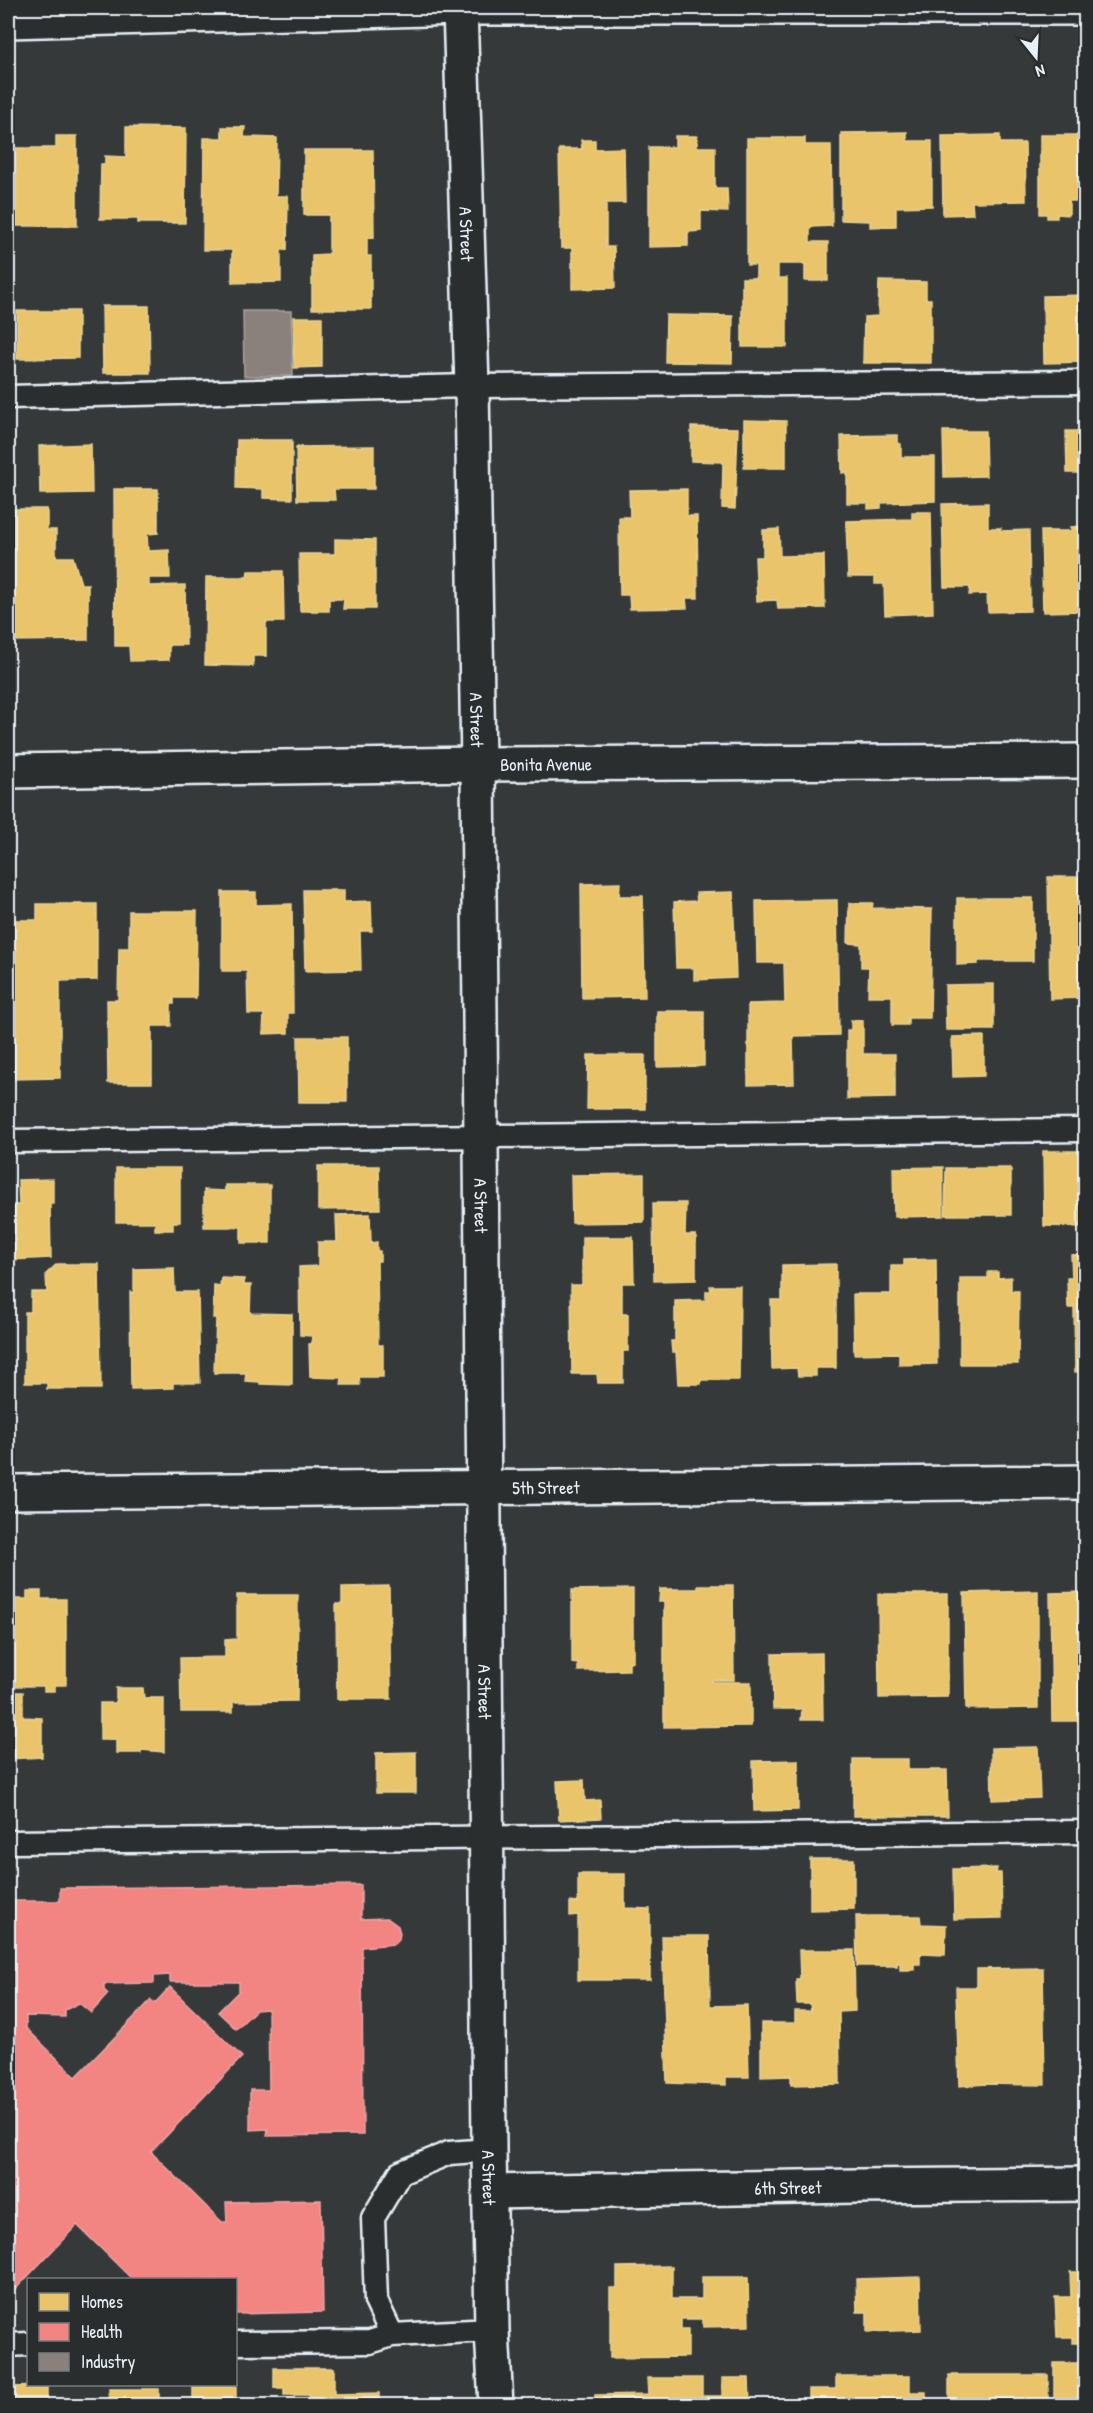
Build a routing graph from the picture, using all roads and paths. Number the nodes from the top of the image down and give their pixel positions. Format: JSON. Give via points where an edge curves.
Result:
{"nodes":[{"id":1,"x":460,"y":8,"type":"edge"},
{"id":2,"x":1086,"y":8,"type":"edge"},
{"id":3,"x":8,"y":21,"type":"edge"},
{"id":4,"x":1086,"y":382,"type":"edge"},
{"id":5,"x":472,"y":386,"type":"junction"},
{"id":6,"x":8,"y":396,"type":"edge"},
{"id":7,"x":1086,"y":761,"type":"edge"},
{"id":8,"x":478,"y":764,"type":"junction"},
{"id":9,"x":8,"y":771,"type":"edge"},
{"id":10,"x":1086,"y":1130,"type":"edge"},
{"id":11,"x":482,"y":1136,"type":"junction"},
{"id":12,"x":8,"y":1141,"type":"edge"},
{"id":13,"x":1086,"y":1482,"type":"edge"},
{"id":14,"x":484,"y":1489,"type":"junction"},
{"id":15,"x":8,"y":1492,"type":"edge"},
{"id":16,"x":1086,"y":1832,"type":"edge"},
{"id":17,"x":488,"y":1839,"type":"junction"},
{"id":18,"x":8,"y":1842,"type":"edge"},
{"id":19,"x":489,"y":2150,"type":"junction"},
{"id":20,"x":1086,"y":2184,"type":"edge"},
{"id":21,"x":490,"y":2192,"type":"junction"},
{"id":22,"x":492,"y":2330,"type":"junction"},
{"id":23,"x":392,"y":2335,"type":"junction"},
{"id":24,"x":237,"y":2343,"type":"edge"},
{"id":25,"x":27,"y":2344,"type":"edge"},
{"id":26,"x":8,"y":2345,"type":"edge"},
{"id":27,"x":496,"y":2406,"type":"edge"}],
"edges":[{"from":1,"to":2,"type":"street"},
{"from":1,"to":3,"type":"street"},
{"from":1,"to":5,"type":"street","name":"A Street"},
{"from":4,"to":5,"type":"lane"},
{"from":5,"to":6,"type":"lane"},
{"from":5,"to":8,"type":"street","name":"A Street"},
{"from":7,"to":8,"type":"street","name":"Bonita Avenue"},
{"from":8,"to":9,"type":"street","name":"Bonita Avenue"},
{"from":8,"to":11,"type":"street","name":"A Street"},
{"from":10,"to":11,"type":"lane"},
{"from":11,"to":12,"type":"lane"},
{"from":11,"to":14,"type":"street","name":"A Street"},
{"from":13,"to":14,"type":"street","name":"5th Street"},
{"from":14,"to":15,"type":"street","name":"5th Street"},
{"from":14,"to":17,"type":"street","name":"A Street"},
{"from":16,"to":17,"type":"lane"},
{"from":17,"to":18,"type":"lane"},
{"from":17,"to":19,"type":"street","name":"A Street"},
{"from":19,"to":21,"type":"street","name":"A Street"},
{"from":19,"to":23,"type":"lane","via":[[449,2153],[400,2173],[373,2218],[376,2301]]},
{"from":20,"to":21,"type":"street","name":"6th Street"},
{"from":21,"to":22,"type":"street","name":"A Street"},
{"from":22,"to":23,"type":"lane"},
{"from":22,"to":27,"type":"street","name":"A Street"},
{"from":23,"to":24,"type":"lane","via":[[370,2342]]},
{"from":25,"to":26,"type":"lane"}]}
